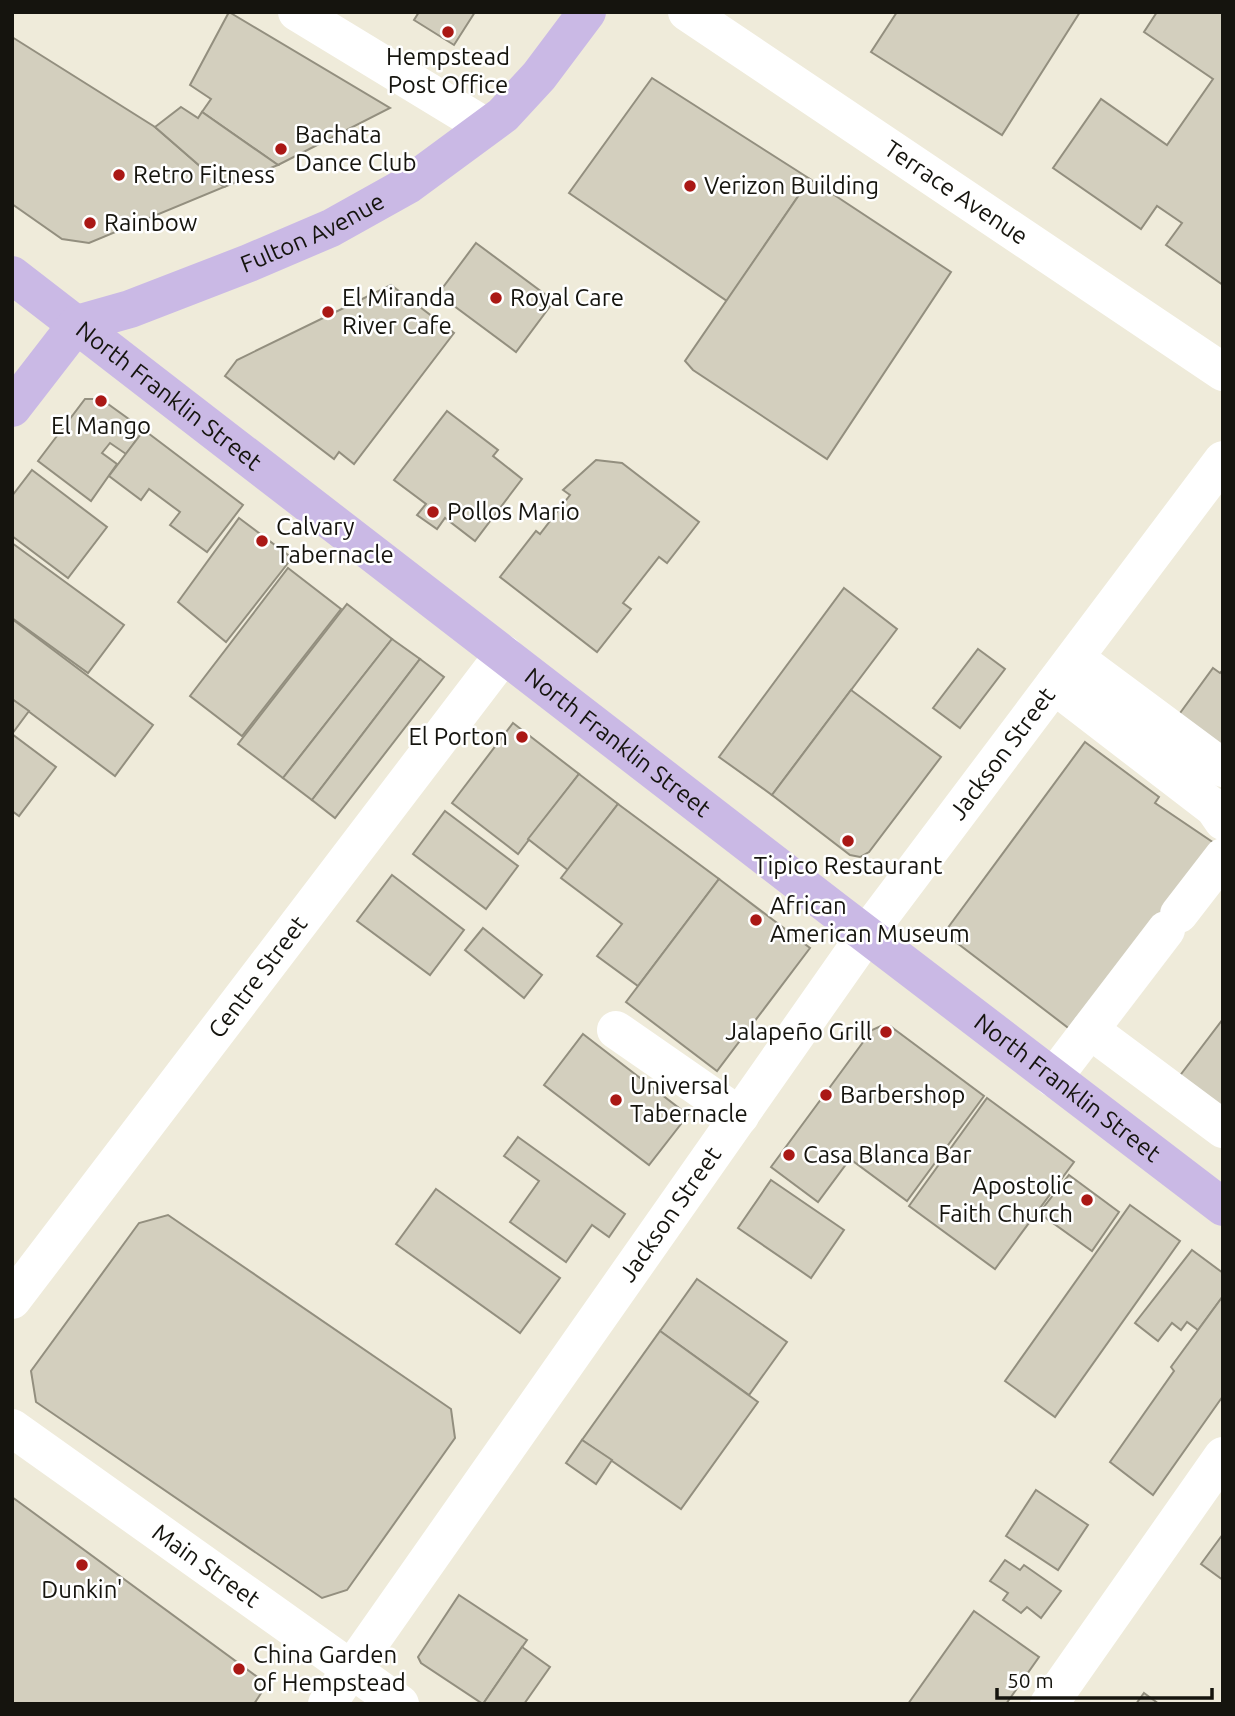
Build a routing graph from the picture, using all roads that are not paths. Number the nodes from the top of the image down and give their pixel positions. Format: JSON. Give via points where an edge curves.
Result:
{"nodes":[{"id":1,"x":297,"y":12,"type":"edge"},
{"id":2,"x":587,"y":12,"type":"edge"},
{"id":3,"x":687,"y":12,"type":"edge"},
{"id":4,"x":486,"y":127,"type":"junction"},
{"id":5,"x":12,"y":275,"type":"edge"},
{"id":6,"x":77,"y":324,"type":"junction"},
{"id":7,"x":1223,"y":372,"type":"edge"},
{"id":8,"x":12,"y":408,"type":"edge"},
{"id":9,"x":1223,"y":460,"type":"edge"},
{"id":10,"x":504,"y":654,"type":"junction"},
{"id":11,"x":1064,"y":672,"type":"junction"},
{"id":12,"x":1223,"y":768,"type":"edge"},
{"id":13,"x":1223,"y":821,"type":"edge"},
{"id":14,"x":1223,"y":857,"type":"edge"},
{"id":15,"x":866,"y":935,"type":"junction"},
{"id":16,"x":616,"y":1030,"type":"dead end"},
{"id":17,"x":1090,"y":1030,"type":"junction"},
{"id":18,"x":1053,"y":1077,"type":"junction"},
{"id":19,"x":740,"y":1116,"type":"junction"},
{"id":20,"x":1223,"y":1129,"type":"edge"},
{"id":21,"x":1223,"y":1207,"type":"edge"},
{"id":22,"x":12,"y":1300,"type":"edge"},
{"id":23,"x":12,"y":1428,"type":"edge"},
{"id":24,"x":1223,"y":1456,"type":"edge"},
{"id":25,"x":351,"y":1670,"type":"junction"},
{"id":26,"x":327,"y":1704,"type":"edge"},
{"id":27,"x":400,"y":1704,"type":"edge"},
{"id":28,"x":1049,"y":1704,"type":"edge"}],
"edges":[{"from":1,"to":4,"type":"street"},
{"from":2,"to":4,"type":"main road","name":"Fulton Avenue","via":[[539,76]]},
{"from":3,"to":7,"type":"street","name":"Terrace Avenue"},
{"from":4,"to":6,"type":"main road","name":"Fulton Avenue","via":[[408,185],[331,228],[130,309]]},
{"from":5,"to":6,"type":"main road","name":"North Franklin Street"},
{"from":6,"to":8,"type":"main road"},
{"from":6,"to":10,"type":"main road","name":"North Franklin Street"},
{"from":9,"to":11,"type":"street","name":"Jackson Street"},
{"from":10,"to":15,"type":"main road","name":"North Franklin Street"},
{"from":10,"to":22,"type":"street","name":"Centre Street"},
{"from":11,"to":12,"type":"street"},
{"from":11,"to":13,"type":"street"},
{"from":11,"to":15,"type":"street","name":"Jackson Street"},
{"from":14,"to":17,"type":"street"},
{"from":15,"to":18,"type":"main road","name":"North Franklin Street"},
{"from":15,"to":19,"type":"street","name":"Jackson Street"},
{"from":16,"to":19,"type":"street"},
{"from":17,"to":18,"type":"street"},
{"from":17,"to":20,"type":"street"},
{"from":18,"to":21,"type":"main road","name":"North Franklin Street"},
{"from":19,"to":25,"type":"street","name":"Jackson Street"},
{"from":23,"to":25,"type":"street","name":"Main Street"},
{"from":24,"to":28,"type":"street"},
{"from":25,"to":26,"type":"street","name":"Jackson Street"},
{"from":25,"to":27,"type":"street","name":"Main Street"}]}
